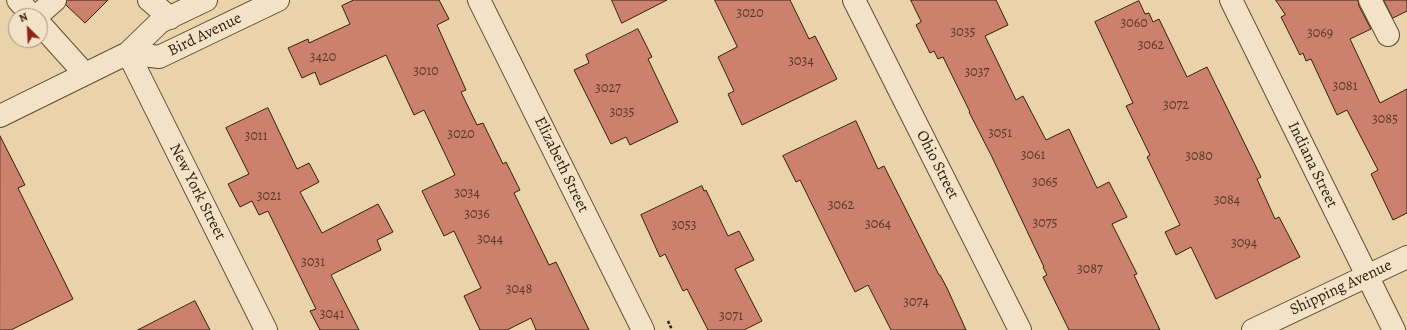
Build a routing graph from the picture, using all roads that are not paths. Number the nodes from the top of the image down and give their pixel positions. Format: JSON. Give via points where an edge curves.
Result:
{"nodes":[{"id":1,"x":18,"y":0,"type":"edge"},
{"id":2,"x":55,"y":0,"type":"edge"},
{"id":3,"x":150,"y":0,"type":"edge"},
{"id":4,"x":206,"y":0,"type":"edge"},
{"id":5,"x":278,"y":0,"type":"edge"},
{"id":6,"x":479,"y":0,"type":"edge"},
{"id":7,"x":854,"y":0,"type":"edge"},
{"id":8,"x":1230,"y":0,"type":"edge"},
{"id":9,"x":1370,"y":0,"type":"edge"},
{"id":10,"x":25,"y":8,"type":"edge"},
{"id":11,"x":46,"y":8,"type":"edge"},
{"id":12,"x":170,"y":18,"type":"junction"},
{"id":13,"x":48,"y":33,"type":"edge"},
{"id":14,"x":1388,"y":35,"type":"dead end"},
{"id":15,"x":128,"y":53,"type":"junction"},
{"id":16,"x":85,"y":74,"type":"junction"},
{"id":17,"x":0,"y":116,"type":"edge"},
{"id":18,"x":1407,"y":256,"type":"edge"},
{"id":19,"x":1367,"y":275,"type":"junction"},
{"id":20,"x":266,"y":330,"type":"edge"},
{"id":21,"x":643,"y":330,"type":"edge"},
{"id":22,"x":1020,"y":330,"type":"edge"},
{"id":23,"x":1253,"y":330,"type":"edge"},
{"id":24,"x":1394,"y":330,"type":"edge"}],
"edges":[{"from":1,"to":10,"type":"street"},
{"from":2,"to":11,"type":"street"},
{"from":3,"to":12,"type":"street"},
{"from":4,"to":12,"type":"street","name":"Bird Avenue"},
{"from":5,"to":15,"type":"street","name":"Bird Avenue","via":[[159,57]]},
{"from":6,"to":21,"type":"street","name":"Elizabeth Street"},
{"from":7,"to":22,"type":"street","name":"Ohio Street"},
{"from":8,"to":19,"type":"street","name":"Indiana Street"},
{"from":9,"to":14,"type":"street"},
{"from":12,"to":15,"type":"street","name":"Bird Avenue","via":[[160,22]]},
{"from":13,"to":16,"type":"street"},
{"from":15,"to":16,"type":"street","name":"Bird Avenue"},
{"from":15,"to":20,"type":"street","name":"New York Street"},
{"from":16,"to":17,"type":"street","name":"Bird Avenue"},
{"from":18,"to":19,"type":"street","name":"Shipping Avenue"},
{"from":19,"to":23,"type":"street","name":"Shipping Avenue"},
{"from":19,"to":24,"type":"street","name":"Indiana Street"}]}
